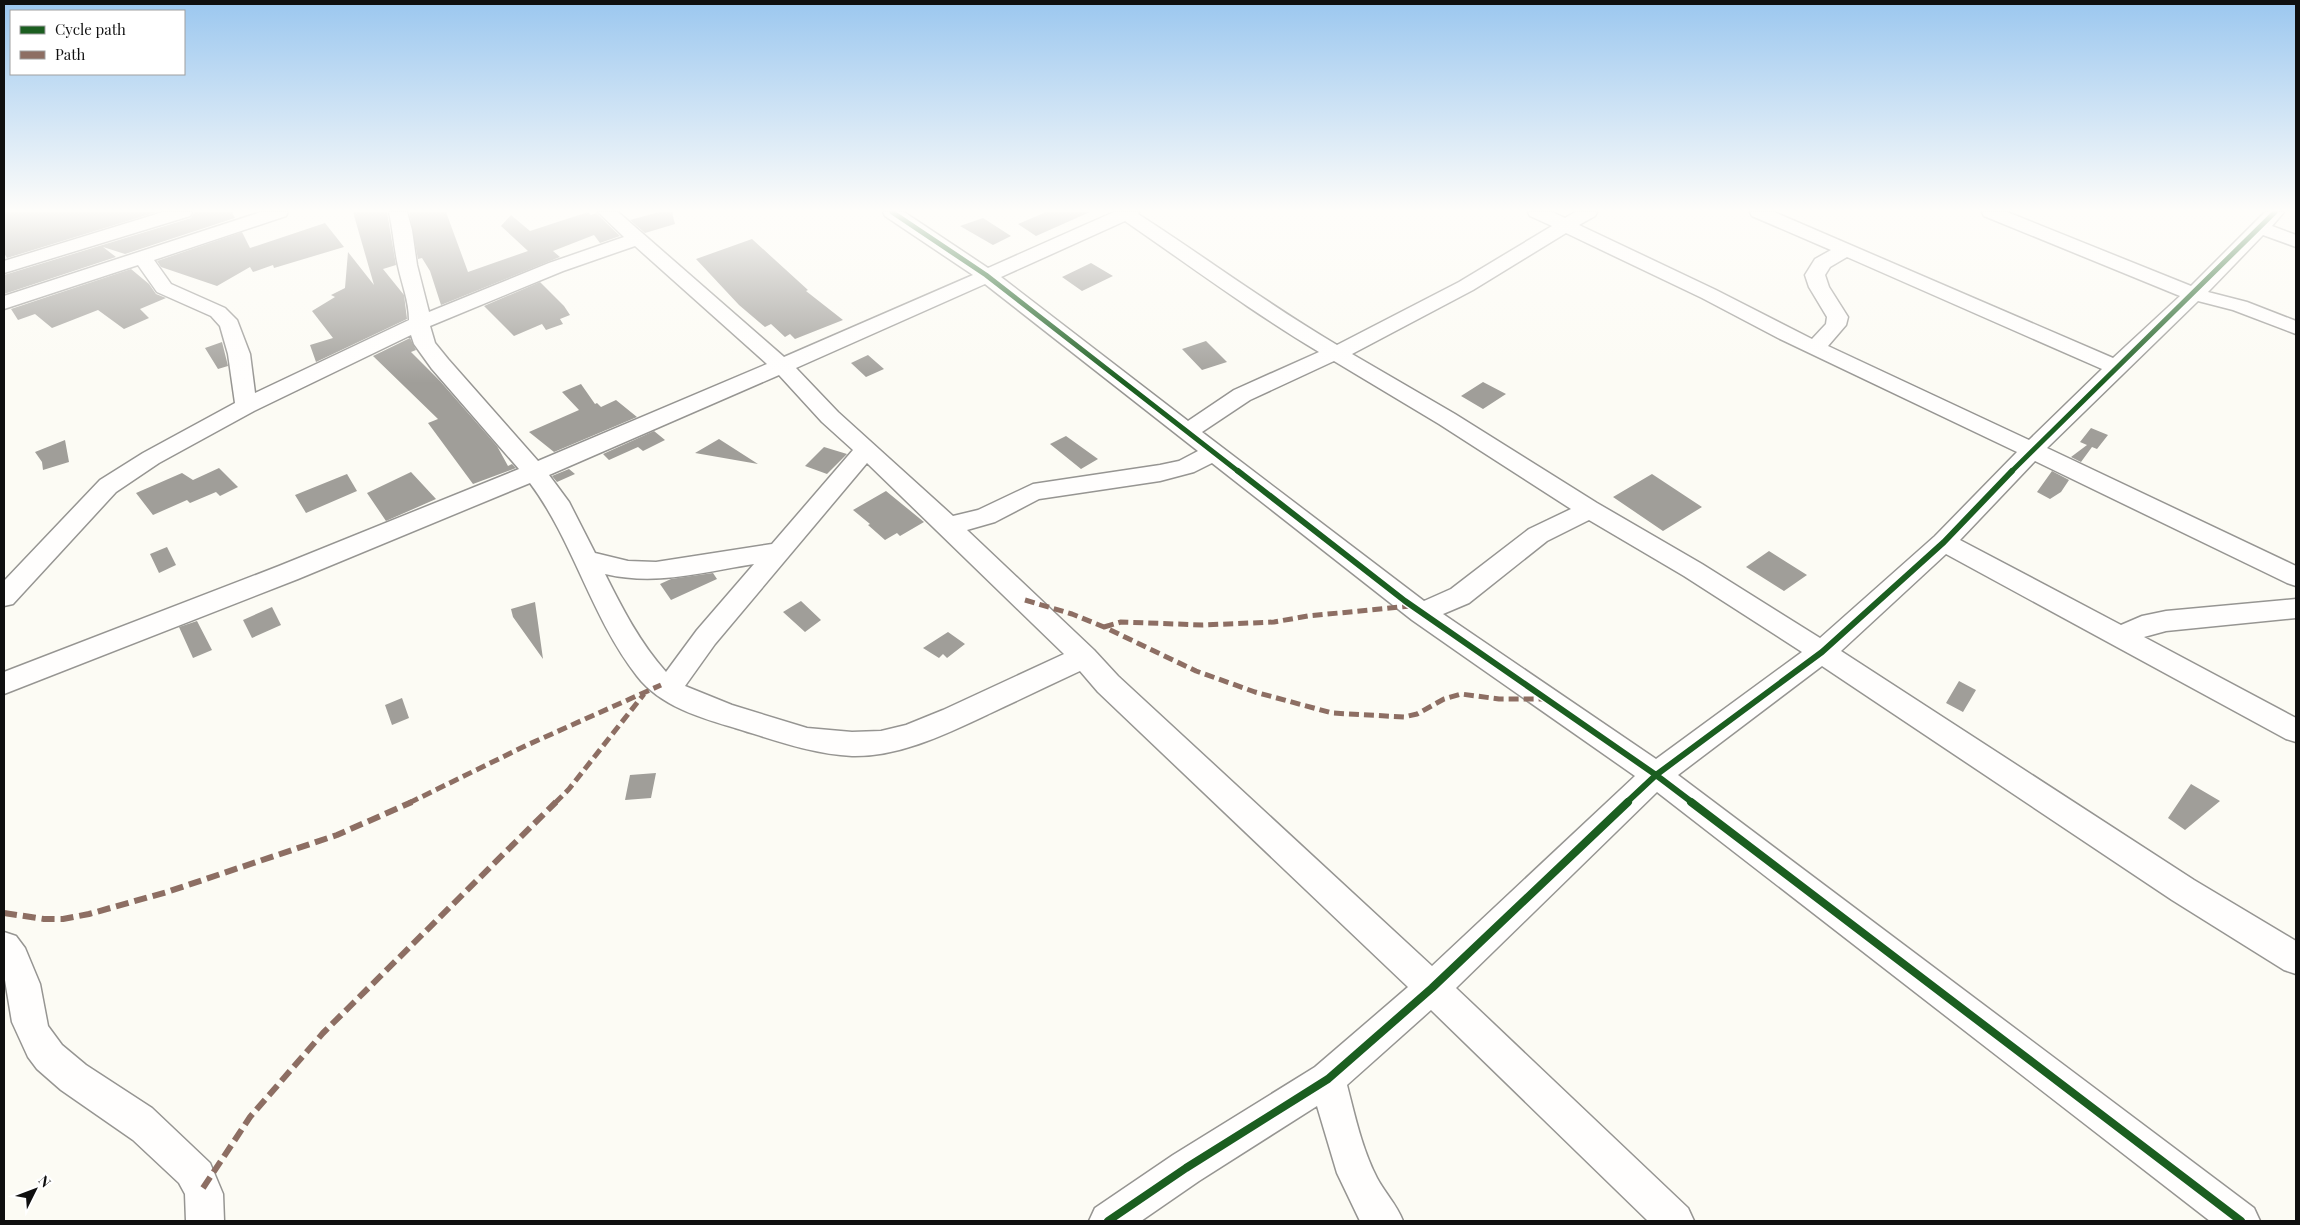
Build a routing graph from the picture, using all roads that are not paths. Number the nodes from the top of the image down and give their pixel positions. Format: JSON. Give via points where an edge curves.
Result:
{"nodes":[{"id":1,"x":103,"y":269,"type":"edge"},
{"id":2,"x":151,"y":269,"type":"edge"},
{"id":3,"x":408,"y":269,"type":"edge"},
{"id":4,"x":551,"y":269,"type":"edge"},
{"id":5,"x":672,"y":269,"type":"edge"},
{"id":6,"x":976,"y":269,"type":"edge"},
{"id":7,"x":1001,"y":269,"type":"edge"},
{"id":8,"x":1209,"y":269,"type":"edge"},
{"id":9,"x":1494,"y":269,"type":"edge"},
{"id":10,"x":1656,"y":269,"type":"edge"},
{"id":11,"x":1818,"y":269,"type":"edge"},
{"id":12,"x":1890,"y":269,"type":"edge"},
{"id":13,"x":2133,"y":269,"type":"edge"},
{"id":14,"x":2220,"y":269,"type":"edge"},
{"id":15,"x":986,"y":276,"type":"junction"},
{"id":16,"x":2194,"y":294,"type":"junction"},
{"id":17,"x":4,"y":303,"type":"edge"},
{"id":18,"x":420,"y":323,"type":"junction"},
{"id":19,"x":2296,"y":328,"type":"edge"},
{"id":20,"x":1814,"y":347,"type":"junction"},
{"id":21,"x":1336,"y":353,"type":"junction"},
{"id":22,"x":782,"y":366,"type":"junction"},
{"id":23,"x":2116,"y":367,"type":"junction"},
{"id":24,"x":246,"y":406,"type":"junction"},
{"id":25,"x":1188,"y":431,"type":"junction"},
{"id":26,"x":2033,"y":449,"type":"junction"},
{"id":27,"x":866,"y":450,"type":"junction"},
{"id":28,"x":1215,"y":452,"type":"junction"},
{"id":29,"x":534,"y":472,"type":"junction"},
{"id":30,"x":1588,"y":510,"type":"junction"},
{"id":31,"x":949,"y":526,"type":"junction"},
{"id":32,"x":1944,"y":542,"type":"junction"},
{"id":33,"x":780,"y":551,"type":"junction"},
{"id":34,"x":585,"y":560,"type":"junction"},
{"id":35,"x":2296,"y":577,"type":"edge"},
{"id":36,"x":4,"y":597,"type":"edge"},
{"id":37,"x":2296,"y":608,"type":"edge"},
{"id":38,"x":1421,"y":612,"type":"junction"},
{"id":39,"x":2120,"y":636,"type":"junction"},
{"id":40,"x":1822,"y":652,"type":"junction"},
{"id":41,"x":1084,"y":657,"type":"junction"},
{"id":42,"x":4,"y":683,"type":"edge"},
{"id":43,"x":668,"y":689,"type":"junction"},
{"id":44,"x":2296,"y":731,"type":"edge"},
{"id":45,"x":1656,"y":775,"type":"junction"},
{"id":46,"x":4,"y":947,"type":"edge"},
{"id":47,"x":2296,"y":958,"type":"edge"},
{"id":48,"x":1432,"y":988,"type":"junction"},
{"id":49,"x":1328,"y":1079,"type":"junction"},
{"id":50,"x":205,"y":1221,"type":"edge"},
{"id":51,"x":1108,"y":1221,"type":"edge"},
{"id":52,"x":1384,"y":1221,"type":"edge"},
{"id":53,"x":1675,"y":1221,"type":"edge"},
{"id":54,"x":2241,"y":1221,"type":"edge"}],
"edges":[{"from":1,"to":17,"type":"street"},
{"from":2,"to":24,"type":"street","via":[[164,288],[218,312],[230,324],[239,354]]},
{"from":3,"to":18,"type":"street","via":[[419,305]]},
{"from":4,"to":18,"type":"street"},
{"from":5,"to":22,"type":"street"},
{"from":6,"to":15,"type":"street"},
{"from":7,"to":15,"type":"street"},
{"from":8,"to":21,"type":"street","via":[[1282,322]]},
{"from":9,"to":21,"type":"street"},
{"from":10,"to":20,"type":"street"},
{"from":11,"to":20,"type":"street","via":[[1815,275],[1821,292],[1838,316],[1837,326]]},
{"from":12,"to":23,"type":"street"},
{"from":13,"to":16,"type":"street"},
{"from":14,"to":16,"type":"street"},
{"from":15,"to":22,"type":"street"},
{"from":15,"to":25,"type":"street"},
{"from":16,"to":19,"type":"street","via":[[2240,306]]},
{"from":16,"to":23,"type":"street"},
{"from":18,"to":24,"type":"street"},
{"from":18,"to":29,"type":"street","via":[[425,344],[440,364]]},
{"from":20,"to":26,"type":"street"},
{"from":21,"to":25,"type":"street","via":[[1242,396]]},
{"from":21,"to":30,"type":"street","via":[[1512,459]]},
{"from":22,"to":27,"type":"street"},
{"from":22,"to":29,"type":"street"},
{"from":23,"to":26,"type":"street"},
{"from":24,"to":36,"type":"street","via":[[151,458],[108,486]]},
{"from":25,"to":28,"type":"street"},
{"from":26,"to":32,"type":"street"},
{"from":26,"to":35,"type":"street"},
{"from":27,"to":31,"type":"street"},
{"from":27,"to":33,"type":"street"},
{"from":28,"to":31,"type":"street","via":[[1186,467],[1160,473],[1033,492],[986,516]]},
{"from":28,"to":38,"type":"street"},
{"from":29,"to":34,"type":"street","via":[[557,502]]},
{"from":29,"to":42,"type":"street","via":[[214,604]]},
{"from":30,"to":38,"type":"street","via":[[1538,535],[1460,596]]},
{"from":30,"to":40,"type":"street","via":[[1693,570]]},
{"from":31,"to":41,"type":"street"},
{"from":32,"to":39,"type":"street"},
{"from":32,"to":40,"type":"street"},
{"from":33,"to":34,"type":"street","via":[[656,571],[628,570]]},
{"from":33,"to":43,"type":"street","via":[[706,637]]},
{"from":34,"to":43,"type":"street","via":[[615,620],[646,668]]},
{"from":37,"to":39,"type":"street","via":[[2166,621],[2142,626]]},
{"from":38,"to":45,"type":"street"},
{"from":39,"to":44,"type":"street"},
{"from":40,"to":45,"type":"street"},
{"from":40,"to":47,"type":"street","via":[[2183,890]]},
{"from":41,"to":43,"type":"street","via":[[953,718],[881,743],[852,744],[807,739],[725,714]]},
{"from":41,"to":48,"type":"street","via":[[1108,684]]},
{"from":45,"to":48,"type":"street"},
{"from":45,"to":54,"type":"street"},
{"from":46,"to":50,"type":"street","via":[[20,968],[32,1029],[41,1047],[61,1067],[141,1123],[192,1170],[206,1198]]},
{"from":48,"to":49,"type":"street"},
{"from":48,"to":53,"type":"street"},
{"from":49,"to":51,"type":"street"},
{"from":49,"to":52,"type":"street","via":[[1350,1155],[1362,1185]]}]}
